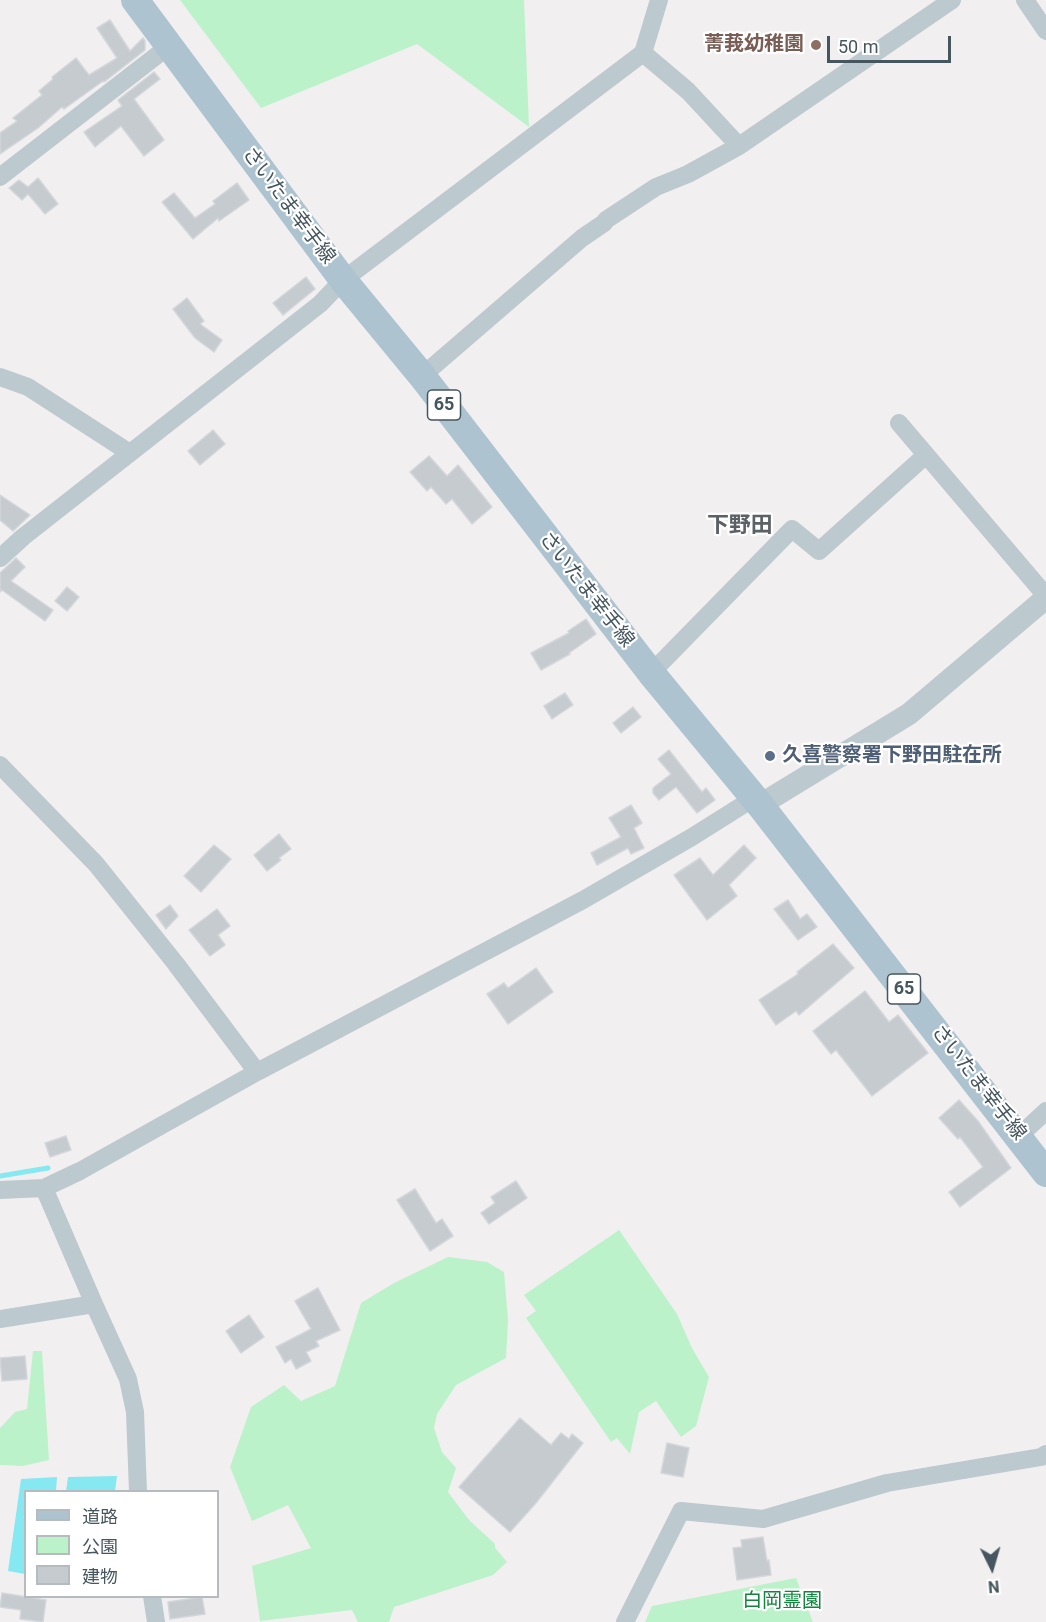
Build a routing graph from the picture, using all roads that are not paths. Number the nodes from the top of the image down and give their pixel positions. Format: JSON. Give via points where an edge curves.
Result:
{"nodes":[{"id":1,"x":135,"y":0,"type":"edge"},
{"id":2,"x":659,"y":0,"type":"edge"},
{"id":3,"x":952,"y":0,"type":"edge"},
{"id":4,"x":1025,"y":0,"type":"edge"},
{"id":5,"x":1046,"y":31,"type":"edge"},
{"id":6,"x":169,"y":46,"type":"junction"},
{"id":7,"x":643,"y":52,"type":"junction"},
{"id":8,"x":738,"y":146,"type":"junction"},
{"id":9,"x":0,"y":177,"type":"edge"},
{"id":10,"x":343,"y":280,"type":"junction"},
{"id":11,"x":422,"y":376,"type":"junction"},
{"id":12,"x":0,"y":377,"type":"edge"},
{"id":13,"x":899,"y":423,"type":"dead end"},
{"id":14,"x":130,"y":453,"type":"junction"},
{"id":15,"x":926,"y":455,"type":"junction"},
{"id":16,"x":0,"y":558,"type":"edge"},
{"id":17,"x":1046,"y":597,"type":"edge"},
{"id":18,"x":651,"y":673,"type":"junction"},
{"id":19,"x":0,"y":765,"type":"edge"},
{"id":20,"x":757,"y":801,"type":"junction"},
{"id":21,"x":257,"y":1072,"type":"junction"},
{"id":22,"x":1046,"y":1111,"type":"edge"},
{"id":23,"x":1019,"y":1136,"type":"junction"},
{"id":24,"x":1046,"y":1173,"type":"edge"},
{"id":25,"x":44,"y":1188,"type":"junction"},
{"id":26,"x":0,"y":1190,"type":"edge"},
{"id":27,"x":94,"y":1304,"type":"junction"},
{"id":28,"x":0,"y":1319,"type":"edge"},
{"id":29,"x":1046,"y":1454,"type":"edge"},
{"id":30,"x":138,"y":1490,"type":"edge"},
{"id":31,"x":152,"y":1598,"type":"edge"},
{"id":32,"x":156,"y":1622,"type":"edge"},
{"id":33,"x":625,"y":1622,"type":"edge"}],
"edges":[{"from":1,"to":6,"type":"main road","name":"さいたま幸手線","number":"65"},
{"from":2,"to":7,"type":"street"},
{"from":3,"to":8,"type":"street"},
{"from":4,"to":5,"type":"street"},
{"from":6,"to":9,"type":"street"},
{"from":6,"to":10,"type":"main road","name":"さいたま幸手線","number":"65"},
{"from":7,"to":8,"type":"street","via":[[688,91]]},
{"from":7,"to":10,"type":"street"},
{"from":8,"to":11,"type":"street","via":[[656,187],[606,220]]},
{"from":10,"to":11,"type":"main road","name":"さいたま幸手線","number":"65"},
{"from":10,"to":14,"type":"street","via":[[320,304]]},
{"from":11,"to":18,"type":"main road","name":"さいたま幸手線","number":"65"},
{"from":12,"to":14,"type":"street","via":[[28,387]]},
{"from":13,"to":15,"type":"street"},
{"from":14,"to":16,"type":"street"},
{"from":15,"to":17,"type":"street"},
{"from":15,"to":18,"type":"street","via":[[819,551],[792,529]]},
{"from":17,"to":20,"type":"street","via":[[909,714]]},
{"from":18,"to":20,"type":"main road","name":"さいたま幸手線","number":"65"},
{"from":19,"to":21,"type":"street","via":[[96,864]]},
{"from":20,"to":21,"type":"street","via":[[583,900]]},
{"from":20,"to":23,"type":"main road","name":"さいたま幸手線","number":"65"},
{"from":21,"to":25,"type":"street"},
{"from":22,"to":23,"type":"street"},
{"from":23,"to":24,"type":"main road","name":"さいたま幸手線","number":"65"},
{"from":25,"to":26,"type":"street"},
{"from":25,"to":27,"type":"street"},
{"from":27,"to":28,"type":"street"},
{"from":27,"to":30,"type":"street","via":[[128,1378],[135,1412]]},
{"from":29,"to":33,"type":"street","via":[[887,1483],[763,1520],[681,1511]]},
{"from":31,"to":32,"type":"street"}]}
